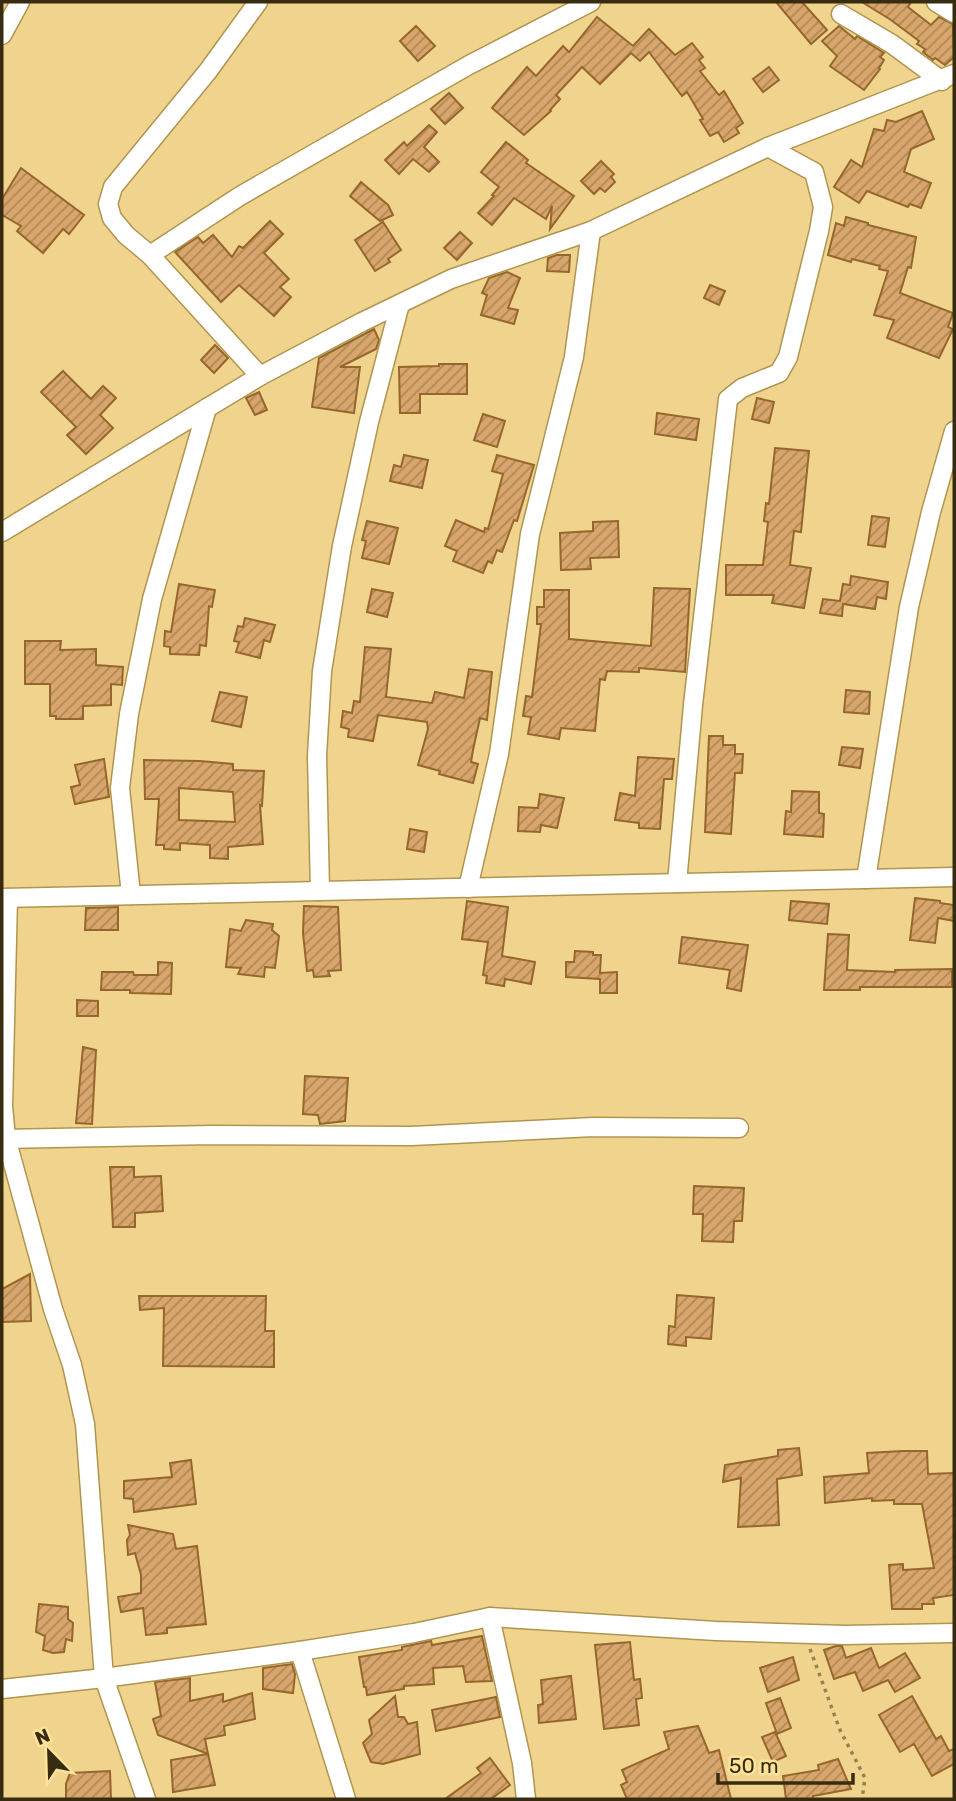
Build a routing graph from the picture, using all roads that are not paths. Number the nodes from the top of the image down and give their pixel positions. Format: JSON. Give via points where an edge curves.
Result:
{"nodes":[{"id":1,"x":20,"y":2,"type":"edge"},
{"id":2,"x":258,"y":2,"type":"edge"},
{"id":3,"x":591,"y":2,"type":"edge"},
{"id":4,"x":936,"y":2,"type":"edge"},
{"id":5,"x":841,"y":13,"type":"dead end"},
{"id":6,"x":954,"y":13,"type":"edge"},
{"id":7,"x":2,"y":35,"type":"edge"},
{"id":8,"x":948,"y":78,"type":"edge"},
{"id":9,"x":768,"y":147,"type":"junction"},
{"id":10,"x":591,"y":231,"type":"junction"},
{"id":11,"x":150,"y":255,"type":"junction"},
{"id":12,"x":400,"y":304,"type":"junction"},
{"id":13,"x":260,"y":376,"type":"junction"},
{"id":14,"x":207,"y":408,"type":"junction"},
{"id":15,"x":954,"y":431,"type":"edge"},
{"id":16,"x":2,"y":532,"type":"edge"},
{"id":17,"x":954,"y":877,"type":"edge"},
{"id":18,"x":866,"y":879,"type":"junction"},
{"id":19,"x":677,"y":883,"type":"junction"},
{"id":20,"x":468,"y":888,"type":"junction"},
{"id":21,"x":320,"y":891,"type":"junction"},
{"id":22,"x":131,"y":895,"type":"junction"},
{"id":23,"x":5,"y":898,"type":"edge"},
{"id":24,"x":739,"y":1128,"type":"dead end"},
{"id":25,"x":4,"y":1138,"type":"edge"},
{"id":26,"x":490,"y":1617,"type":"junction"},
{"id":27,"x":954,"y":1633,"type":"edge"},
{"id":28,"x":300,"y":1651,"type":"junction"},
{"id":29,"x":104,"y":1678,"type":"junction"},
{"id":30,"x":2,"y":1689,"type":"edge"},
{"id":31,"x":146,"y":1799,"type":"edge"},
{"id":32,"x":346,"y":1799,"type":"edge"},
{"id":33,"x":526,"y":1799,"type":"edge"}],
"edges":[{"from":1,"to":7,"type":"street"},
{"from":2,"to":11,"type":"street","via":[[113,187],[108,204],[112,218]]},
{"from":3,"to":11,"type":"street","via":[[469,65],[240,196]]},
{"from":4,"to":6,"type":"street"},
{"from":5,"to":8,"type":"street"},
{"from":8,"to":9,"type":"street"},
{"from":9,"to":10,"type":"street"},
{"from":9,"to":19,"type":"street","via":[[814,172],[822,207],[788,357],[779,373],[728,399]]},
{"from":10,"to":12,"type":"street","via":[[451,279]]},
{"from":10,"to":20,"type":"street","via":[[574,357],[530,534],[499,754]]},
{"from":11,"to":13,"type":"street"},
{"from":12,"to":13,"type":"street"},
{"from":12,"to":21,"type":"street","via":[[342,546],[322,671],[317,757]]},
{"from":13,"to":14,"type":"street"},
{"from":14,"to":16,"type":"street"},
{"from":14,"to":22,"type":"street","via":[[152,599],[129,714],[120,788]]},
{"from":15,"to":18,"type":"street","via":[[909,607]]},
{"from":17,"to":18,"type":"street"},
{"from":18,"to":19,"type":"street"},
{"from":19,"to":20,"type":"street"},
{"from":20,"to":21,"type":"street"},
{"from":21,"to":22,"type":"street"},
{"from":22,"to":23,"type":"street"},
{"from":23,"to":25,"type":"street"},
{"from":24,"to":25,"type":"street","via":[[593,1127],[412,1136]]},
{"from":25,"to":29,"type":"street","via":[[72,1365],[85,1424]]},
{"from":26,"to":27,"type":"street","via":[[804,1634]]},
{"from":26,"to":28,"type":"street"},
{"from":26,"to":33,"type":"street"},
{"from":28,"to":29,"type":"street"},
{"from":28,"to":32,"type":"street"},
{"from":29,"to":30,"type":"street"},
{"from":29,"to":31,"type":"street"}]}
